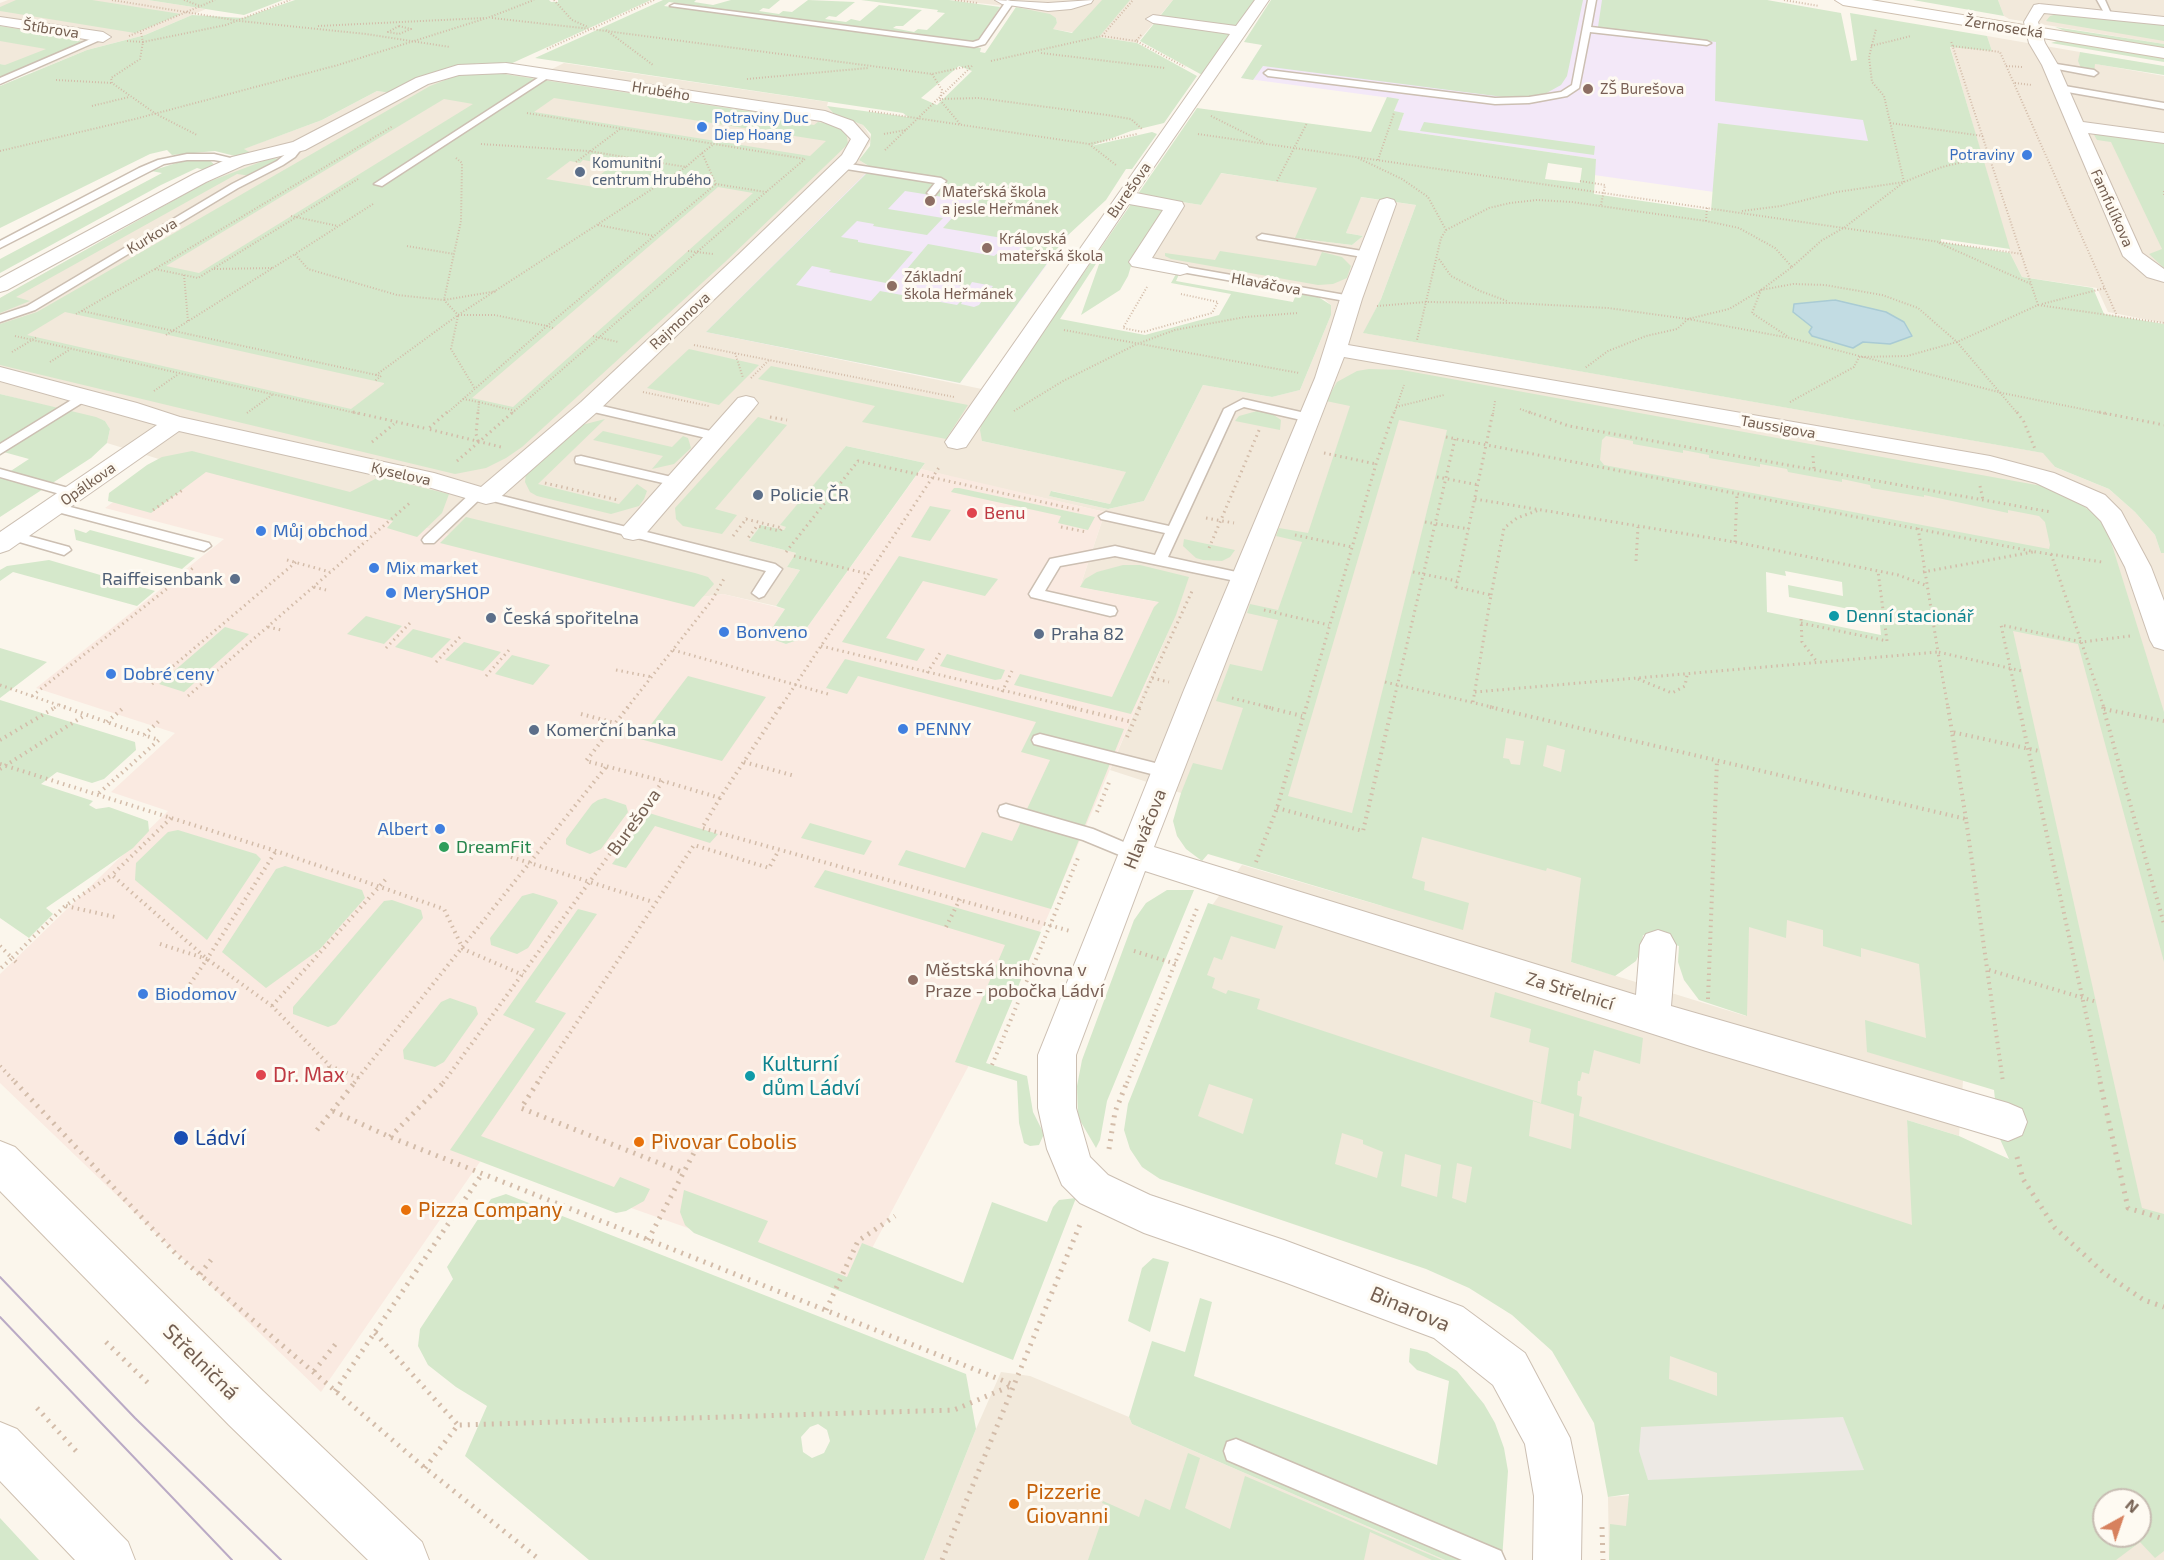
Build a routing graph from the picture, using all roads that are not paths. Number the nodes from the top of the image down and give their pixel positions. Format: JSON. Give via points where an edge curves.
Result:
{"nodes":[{"id":1,"x":1262,"y":0,"type":"edge"},
{"id":2,"x":1592,"y":0,"type":"edge"},
{"id":3,"x":1844,"y":0,"type":"edge"},
{"id":4,"x":2101,"y":0,"type":"edge"},
{"id":5,"x":1085,"y":1,"type":"edge"},
{"id":6,"x":1006,"y":3,"type":"edge"},
{"id":7,"x":2039,"y":4,"type":"edge"},
{"id":8,"x":674,"y":6,"type":"dead end"},
{"id":9,"x":2110,"y":16,"type":"junction"},
{"id":10,"x":1153,"y":20,"type":"dead end"},
{"id":11,"x":0,"y":21,"type":"edge"},
{"id":12,"x":2164,"y":21,"type":"edge"},
{"id":13,"x":1587,"y":29,"type":"junction"},
{"id":14,"x":1241,"y":31,"type":"junction"},
{"id":15,"x":2033,"y":31,"type":"junction"},
{"id":16,"x":103,"y":37,"type":"joint"},
{"id":17,"x":1707,"y":43,"type":"dead end"},
{"id":18,"x":2164,"y":53,"type":"edge"},
{"id":19,"x":2050,"y":65,"type":"junction"},
{"id":20,"x":458,"y":70,"type":"joint"},
{"id":21,"x":1268,"y":73,"type":"dead end"},
{"id":22,"x":2094,"y":73,"type":"dead end"},
{"id":23,"x":550,"y":74,"type":"junction"},
{"id":24,"x":0,"y":81,"type":"edge"},
{"id":25,"x":2059,"y":88,"type":"junction"},
{"id":26,"x":2164,"y":106,"type":"edge"},
{"id":27,"x":2076,"y":126,"type":"junction"},
{"id":28,"x":858,"y":135,"type":"joint"},
{"id":29,"x":2164,"y":138,"type":"edge"},
{"id":30,"x":300,"y":146,"type":"junction"},
{"id":31,"x":238,"y":161,"type":"junction"},
{"id":32,"x":843,"y":166,"type":"junction"},
{"id":33,"x":379,"y":184,"type":"dead end"},
{"id":34,"x":932,"y":192,"type":"dead end"},
{"id":35,"x":1124,"y":197,"type":"junction"},
{"id":36,"x":1387,"y":204,"type":"dead end"},
{"id":37,"x":1103,"y":228,"type":"junction"},
{"id":38,"x":1155,"y":237,"type":"junction"},
{"id":39,"x":1262,"y":237,"type":"dead end"},
{"id":40,"x":0,"y":245,"type":"edge"},
{"id":41,"x":1086,"y":254,"type":"junction"},
{"id":42,"x":1368,"y":255,"type":"junction"},
{"id":43,"x":1139,"y":262,"type":"junction"},
{"id":44,"x":1180,"y":269,"type":"joint"},
{"id":45,"x":2164,"y":276,"type":"edge"},
{"id":46,"x":0,"y":286,"type":"edge"},
{"id":47,"x":1350,"y":304,"type":"junction"},
{"id":48,"x":0,"y":319,"type":"edge"},
{"id":49,"x":1335,"y":349,"type":"junction"},
{"id":50,"x":4,"y":364,"type":"edge"},
{"id":51,"x":86,"y":395,"type":"junction"},
{"id":52,"x":746,"y":403,"type":"dead end"},
{"id":53,"x":589,"y":407,"type":"junction"},
{"id":54,"x":1310,"y":418,"type":"junction"},
{"id":55,"x":175,"y":423,"type":"junction"},
{"id":56,"x":715,"y":436,"type":"junction"},
{"id":57,"x":958,"y":441,"type":"road end"},
{"id":58,"x":0,"y":450,"type":"edge"},
{"id":59,"x":581,"y":460,"type":"dead end"},
{"id":60,"x":0,"y":473,"type":"edge"},
{"id":61,"x":676,"y":482,"type":"junction"},
{"id":62,"x":482,"y":495,"type":"junction"},
{"id":63,"x":64,"y":501,"type":"junction"},
{"id":64,"x":1106,"y":516,"type":"road end"},
{"id":65,"x":1174,"y":531,"type":"junction"},
{"id":66,"x":633,"y":532,"type":"junction"},
{"id":67,"x":7,"y":540,"type":"edge"},
{"id":68,"x":429,"y":540,"type":"dead end"},
{"id":69,"x":204,"y":546,"type":"dead end"},
{"id":70,"x":64,"y":550,"type":"dead end"},
{"id":71,"x":1160,"y":560,"type":"junction"},
{"id":72,"x":1239,"y":590,"type":"junction"},
{"id":73,"x":759,"y":593,"type":"dead end"},
{"id":74,"x":1110,"y":611,"type":"dead end"},
{"id":75,"x":2160,"y":623,"type":"edge"},
{"id":76,"x":1040,"y":740,"type":"dead end"},
{"id":77,"x":1167,"y":772,"type":"junction"},
{"id":78,"x":1006,"y":811,"type":"dead end"},
{"id":79,"x":1134,"y":854,"type":"junction"},
{"id":80,"x":1658,"y":945,"type":"dead end"},
{"id":81,"x":1652,"y":1017,"type":"junction"},
{"id":82,"x":2008,"y":1122,"type":"road end"},
{"id":83,"x":0,"y":1161,"type":"edge"},
{"id":84,"x":1144,"y":1213,"type":"joint"},
{"id":85,"x":0,"y":1446,"type":"edge"},
{"id":86,"x":1236,"y":1451,"type":"dead end"},
{"id":87,"x":110,"y":1560,"type":"edge"},
{"id":88,"x":404,"y":1560,"type":"edge"},
{"id":89,"x":1492,"y":1560,"type":"edge"},
{"id":90,"x":1557,"y":1560,"type":"edge"}],
"edges":[{"from":1,"to":14,"type":"street","name":"Burešova"},
{"from":2,"to":13,"type":"lane"},
{"from":3,"to":15,"type":"main road","name":"Žernosecká"},
{"from":4,"to":9,"type":"lane"},
{"from":5,"to":6,"type":"street","via":[[1048,7]]},
{"from":6,"to":8,"type":"lane","via":[[982,42],[974,45]]},
{"from":7,"to":9,"type":"street"},
{"from":7,"to":15,"type":"street","via":[[2031,21]]},
{"from":9,"to":12,"type":"street"},
{"from":10,"to":14,"type":"street"},
{"from":11,"to":16,"type":"street","name":"Štíbrova"},
{"from":13,"to":17,"type":"lane"},
{"from":13,"to":21,"type":"lane","via":[[1576,86],[1564,94],[1529,100],[1495,101]]},
{"from":14,"to":35,"type":"street","name":"Burešova"},
{"from":15,"to":18,"type":"main road","name":"Žernosecká"},
{"from":15,"to":19,"type":"street","name":"Famfulíkova"},
{"from":16,"to":24,"type":"lane"},
{"from":19,"to":22,"type":"lane"},
{"from":19,"to":25,"type":"street","name":"Famfulíkova"},
{"from":20,"to":23,"type":"street","name":"Hrubého","via":[[492,67]]},
{"from":20,"to":30,"type":"street","name":"Kurkova","via":[[422,81]]},
{"from":23,"to":28,"type":"street","name":"Hrubého","via":[[825,116],[847,125]]},
{"from":23,"to":33,"type":"lane"},
{"from":25,"to":26,"type":"lane"},
{"from":25,"to":27,"type":"street","name":"Famfulíkova"},
{"from":27,"to":29,"type":"street"},
{"from":27,"to":45,"type":"street","name":"Famfulíkova","via":[[2133,256]]},
{"from":28,"to":32,"type":"street","name":"Rajmonova","via":[[860,139]]},
{"from":30,"to":31,"type":"street","name":"Kurkova"},
{"from":30,"to":48,"type":"lane","name":"Kurkova","via":[[280,163],[31,308]]},
{"from":31,"to":40,"type":"lane","name":"Kurkova","via":[[214,157],[161,162]]},
{"from":31,"to":46,"type":"street","name":"Kurkova"},
{"from":32,"to":34,"type":"lane","via":[[941,181]]},
{"from":32,"to":53,"type":"street","name":"Rajmonova"},
{"from":35,"to":37,"type":"street","name":"Burešova"},
{"from":35,"to":38,"type":"street","via":[[1175,206]]},
{"from":36,"to":42,"type":"street","name":"Hlaváčova"},
{"from":37,"to":38,"type":"street"},
{"from":37,"to":41,"type":"street","name":"Burešova"},
{"from":38,"to":43,"type":"street"},
{"from":39,"to":42,"type":"lane"},
{"from":41,"to":43,"type":"street"},
{"from":41,"to":57,"type":"street","name":"Burešova"},
{"from":42,"to":47,"type":"street","name":"Hlaváčova"},
{"from":43,"to":44,"type":"street"},
{"from":44,"to":47,"type":"lane","name":"Hlaváčova"},
{"from":47,"to":49,"type":"street","name":"Hlaváčova"},
{"from":49,"to":54,"type":"street","name":"Hlaváčova"},
{"from":49,"to":75,"type":"street","name":"Taussigova","via":[[1974,460],[2045,478],[2096,501],[2112,517],[2138,567]]},
{"from":50,"to":51,"type":"street","name":"Kyselova"},
{"from":51,"to":55,"type":"street","name":"Kyselova"},
{"from":51,"to":58,"type":"lane"},
{"from":52,"to":56,"type":"street"},
{"from":53,"to":56,"type":"lane"},
{"from":53,"to":62,"type":"street","name":"Rajmonova"},
{"from":54,"to":65,"type":"lane","via":[[1243,403],[1230,409]]},
{"from":54,"to":72,"type":"street","name":"Hlaváčova"},
{"from":55,"to":62,"type":"street","name":"Kyselova"},
{"from":55,"to":63,"type":"street","name":"Opálkova"},
{"from":56,"to":61,"type":"street"},
{"from":59,"to":61,"type":"lane"},
{"from":60,"to":63,"type":"lane"},
{"from":61,"to":66,"type":"street"},
{"from":62,"to":66,"type":"lane","name":"Kyselova"},
{"from":62,"to":68,"type":"lane"},
{"from":63,"to":67,"type":"street","name":"Opálkova"},
{"from":63,"to":69,"type":"lane"},
{"from":64,"to":65,"type":"lane"},
{"from":65,"to":71,"type":"lane"},
{"from":66,"to":73,"type":"lane","name":"Kyselova","via":[[775,569]]},
{"from":67,"to":70,"type":"lane"},
{"from":71,"to":72,"type":"lane","via":[[1199,569]]},
{"from":71,"to":74,"type":"lane","via":[[1114,551],[1055,562],[1036,594]]},
{"from":72,"to":77,"type":"street","name":"Hlaváčova"},
{"from":76,"to":77,"type":"lane"},
{"from":77,"to":79,"type":"street","name":"Hlaváčova"},
{"from":78,"to":79,"type":"lane","via":[[1087,834]]},
{"from":79,"to":81,"type":"street","name":"Za Střelnicí"},
{"from":79,"to":84,"type":"street","name":"Hlaváčova","via":[[1057,1054],[1056,1108],[1076,1170],[1094,1189]]},
{"from":80,"to":81,"type":"street"},
{"from":81,"to":82,"type":"street","name":"Za Střelnicí"},
{"from":83,"to":88,"type":"main road","name":"Střelničná"},
{"from":84,"to":90,"type":"street","name":"Binarova","via":[[1448,1322],[1509,1369],[1547,1438],[1558,1496]]},
{"from":85,"to":87,"type":"main road"},
{"from":86,"to":89,"type":"lane"}]}
